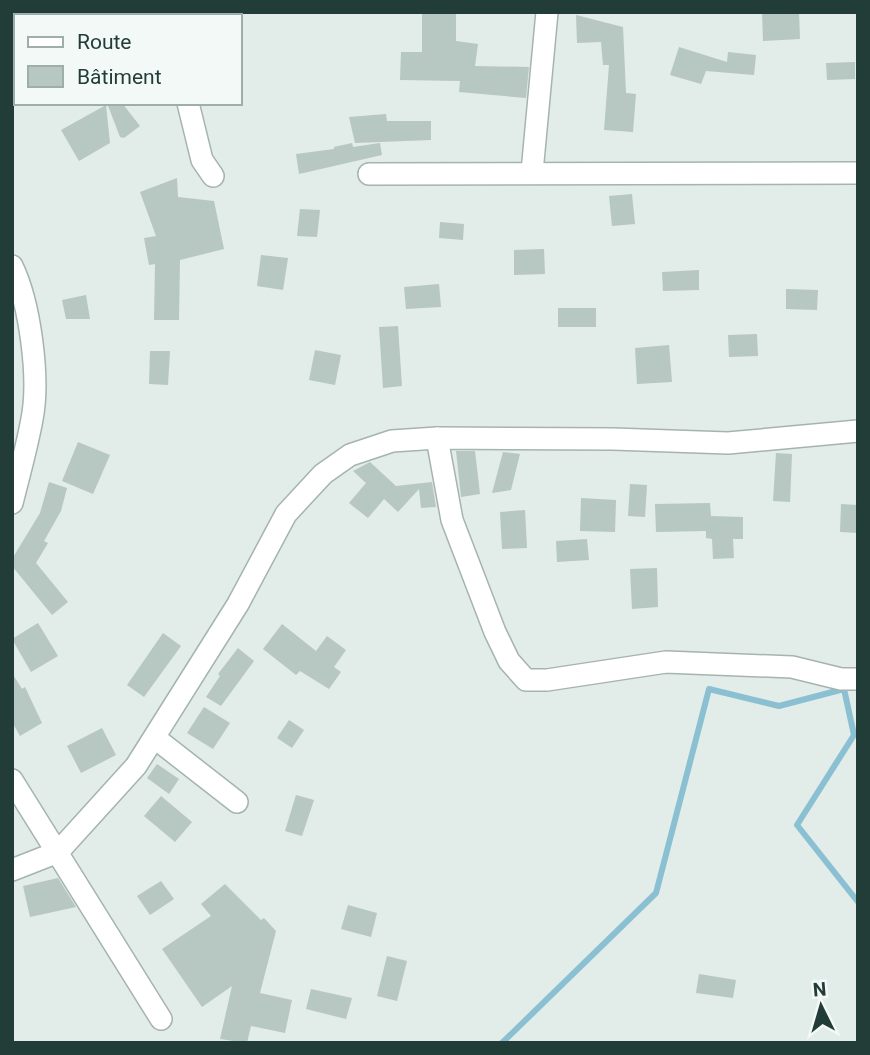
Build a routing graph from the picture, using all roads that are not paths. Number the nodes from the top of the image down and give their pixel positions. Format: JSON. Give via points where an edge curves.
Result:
{"nodes":[{"id":1,"x":547,"y":12,"type":"edge"},
{"id":2,"x":188,"y":105,"type":"edge"},
{"id":3,"x":532,"y":172,"type":"junction"},
{"id":4,"x":858,"y":173,"type":"edge"},
{"id":5,"x":369,"y":174,"type":"dead end"},
{"id":6,"x":213,"y":176,"type":"dead end"},
{"id":7,"x":12,"y":266,"type":"edge"},
{"id":8,"x":858,"y":431,"type":"edge"},
{"id":9,"x":437,"y":438,"type":"junction"},
{"id":10,"x":17,"y":464,"type":"edge"},
{"id":11,"x":12,"y":503,"type":"edge"},
{"id":12,"x":858,"y":679,"type":"edge"},
{"id":13,"x":155,"y":738,"type":"junction"},
{"id":14,"x":12,"y":780,"type":"edge"},
{"id":15,"x":237,"y":802,"type":"dead end"},
{"id":16,"x":58,"y":852,"type":"junction"},
{"id":17,"x":12,"y":870,"type":"edge"},
{"id":18,"x":161,"y":1019,"type":"dead end"}],
"edges":[{"from":1,"to":3,"type":"street"},
{"from":2,"to":6,"type":"street","via":[[202,160]]},
{"from":3,"to":4,"type":"street"},
{"from":3,"to":5,"type":"street"},
{"from":7,"to":10,"type":"street","via":[[21,285],[34,369],[33,416]]},
{"from":8,"to":9,"type":"street","via":[[728,443]]},
{"from":9,"to":12,"type":"street","via":[[452,520],[495,632],[509,661],[526,680],[666,662],[792,667]]},
{"from":9,"to":13,"type":"street","via":[[393,441],[350,456],[323,474],[286,514],[238,604]]},
{"from":10,"to":11,"type":"street"},
{"from":13,"to":15,"type":"street"},
{"from":13,"to":16,"type":"street","via":[[136,766]]},
{"from":14,"to":16,"type":"street"},
{"from":16,"to":17,"type":"street"},
{"from":16,"to":18,"type":"street"}]}
